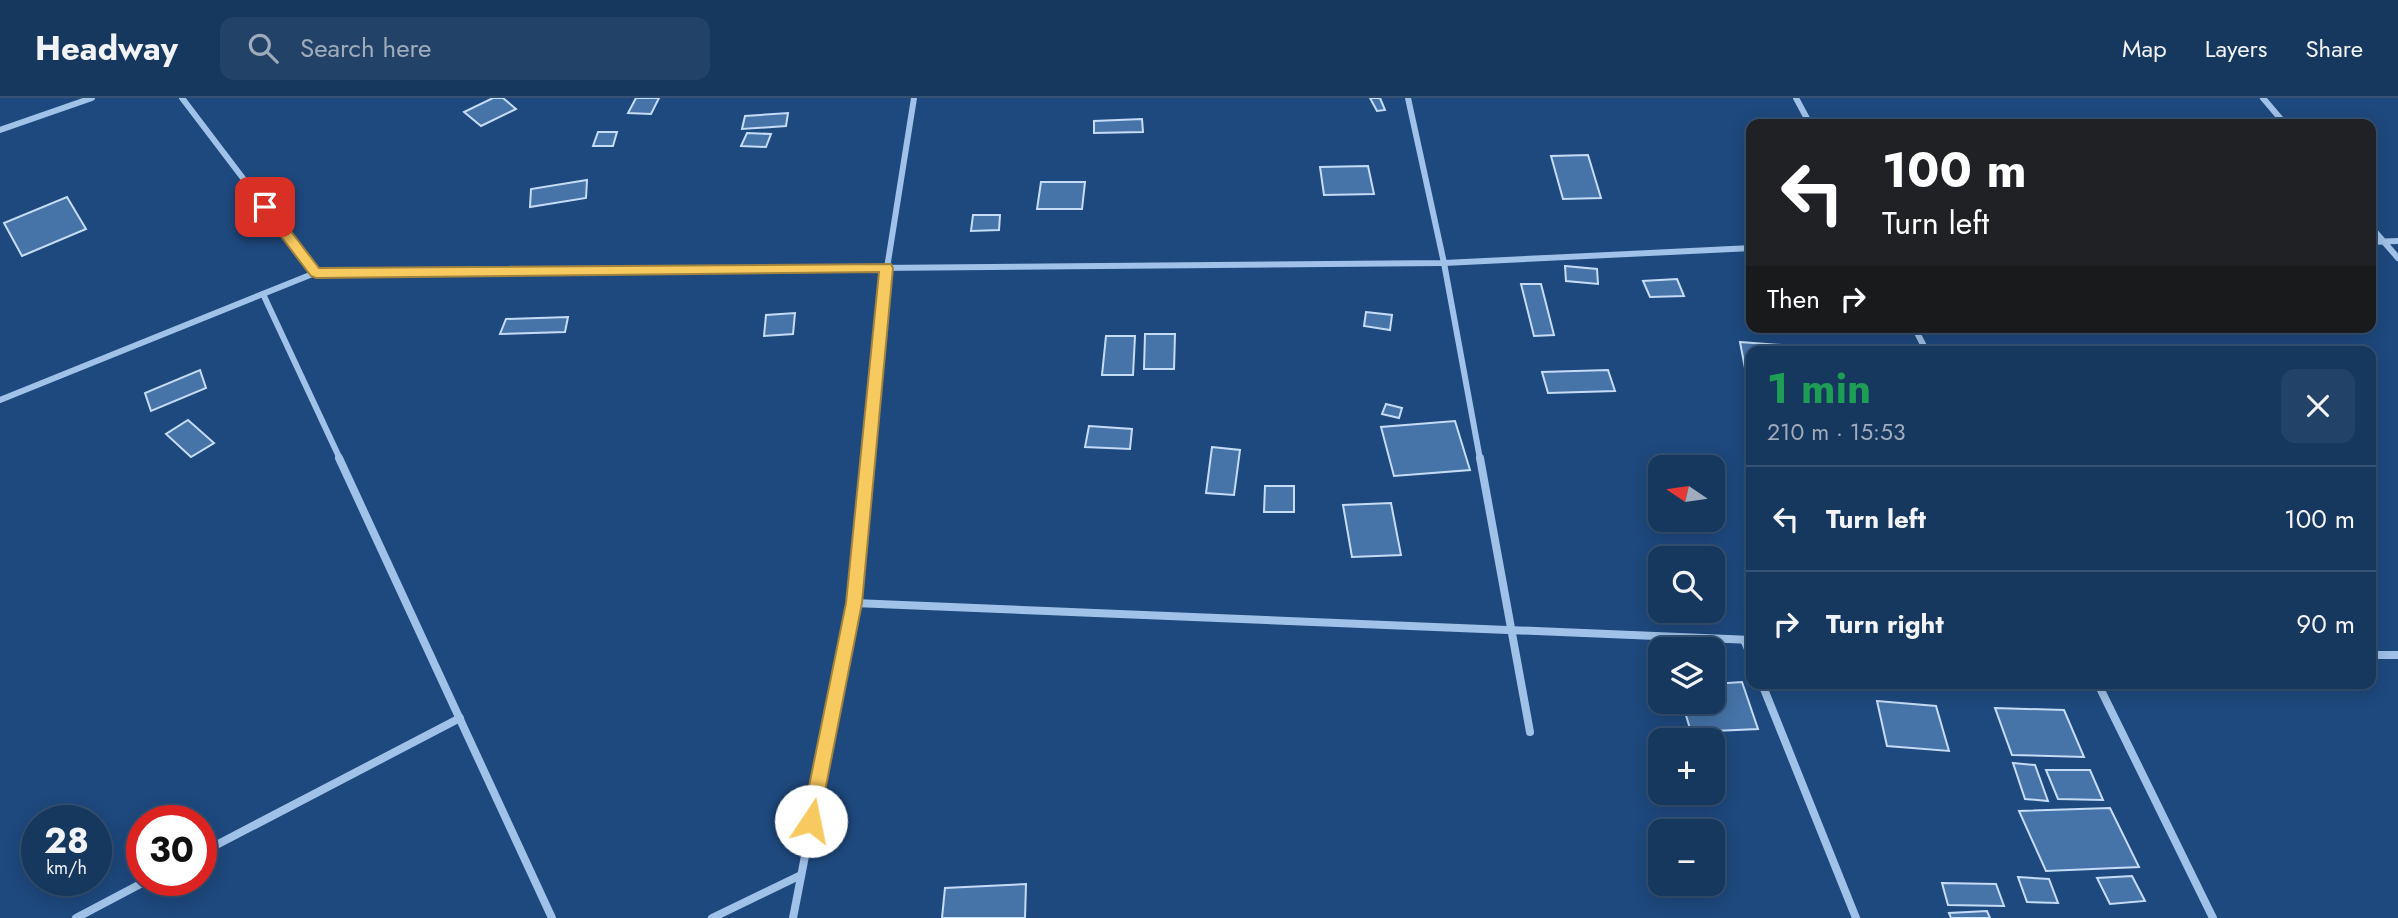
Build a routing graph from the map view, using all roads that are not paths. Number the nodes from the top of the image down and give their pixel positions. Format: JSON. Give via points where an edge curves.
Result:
{"nodes":[{"id":1,"x":92,"y":98,"type":"edge"},
{"id":2,"x":182,"y":98,"type":"edge"},
{"id":3,"x":914,"y":98,"type":"edge"},
{"id":4,"x":1408,"y":98,"type":"edge"},
{"id":5,"x":1796,"y":98,"type":"edge"},
{"id":6,"x":2263,"y":98,"type":"edge"},
{"id":7,"x":1807,"y":119,"type":"edge"},
{"id":8,"x":2281,"y":119,"type":"edge"},
{"id":9,"x":0,"y":130,"type":"edge"},
{"id":10,"x":2376,"y":233,"type":"edge"},
{"id":11,"x":2398,"y":241,"type":"edge"},
{"id":12,"x":2376,"y":242,"type":"edge"},
{"id":13,"x":2384,"y":242,"type":"junction"},
{"id":14,"x":1746,"y":248,"type":"edge"},
{"id":15,"x":2398,"y":258,"type":"edge"},
{"id":16,"x":1444,"y":262,"type":"junction"},
{"id":17,"x":887,"y":268,"type":"junction"},
{"id":18,"x":316,"y":273,"type":"junction"},
{"id":19,"x":263,"y":294,"type":"junction"},
{"id":20,"x":0,"y":400,"type":"edge"},
{"id":21,"x":854,"y":603,"type":"junction"},
{"id":22,"x":1513,"y":630,"type":"junction"},
{"id":23,"x":1746,"y":640,"type":"edge"},
{"id":24,"x":2376,"y":655,"type":"edge"},
{"id":25,"x":2398,"y":655,"type":"edge"},
{"id":26,"x":1764,"y":689,"type":"edge"},
{"id":27,"x":2100,"y":689,"type":"edge"},
{"id":28,"x":460,"y":718,"type":"junction"},
{"id":29,"x":1530,"y":732,"type":"dead end"},
{"id":30,"x":217,"y":845,"type":"edge"},
{"id":31,"x":801,"y":875,"type":"junction"},
{"id":32,"x":126,"y":892,"type":"edge"},
{"id":33,"x":76,"y":918,"type":"edge"},
{"id":34,"x":552,"y":918,"type":"edge"},
{"id":35,"x":712,"y":918,"type":"edge"},
{"id":36,"x":793,"y":918,"type":"edge"},
{"id":37,"x":1856,"y":918,"type":"edge"},
{"id":38,"x":2213,"y":918,"type":"edge"}],
"edges":[{"from":1,"to":9,"type":"street"},
{"from":2,"to":18,"type":"street"},
{"from":3,"to":17,"type":"street"},
{"from":4,"to":16,"type":"street"},
{"from":5,"to":7,"type":"street"},
{"from":6,"to":8,"type":"street"},
{"from":10,"to":13,"type":"street"},
{"from":11,"to":13,"type":"street"},
{"from":12,"to":13,"type":"street"},
{"from":13,"to":15,"type":"street"},
{"from":14,"to":16,"type":"street"},
{"from":16,"to":17,"type":"street"},
{"from":16,"to":22,"type":"street"},
{"from":17,"to":18,"type":"street"},
{"from":17,"to":21,"type":"street"},
{"from":18,"to":19,"type":"street"},
{"from":19,"to":20,"type":"street"},
{"from":19,"to":28,"type":"street"},
{"from":21,"to":22,"type":"street"},
{"from":21,"to":31,"type":"street"},
{"from":22,"to":23,"type":"street"},
{"from":22,"to":29,"type":"street"},
{"from":24,"to":25,"type":"street"},
{"from":26,"to":37,"type":"street"},
{"from":27,"to":38,"type":"street"},
{"from":28,"to":30,"type":"street"},
{"from":28,"to":34,"type":"street"},
{"from":31,"to":35,"type":"street"},
{"from":31,"to":36,"type":"street"},
{"from":32,"to":33,"type":"street"}]}
